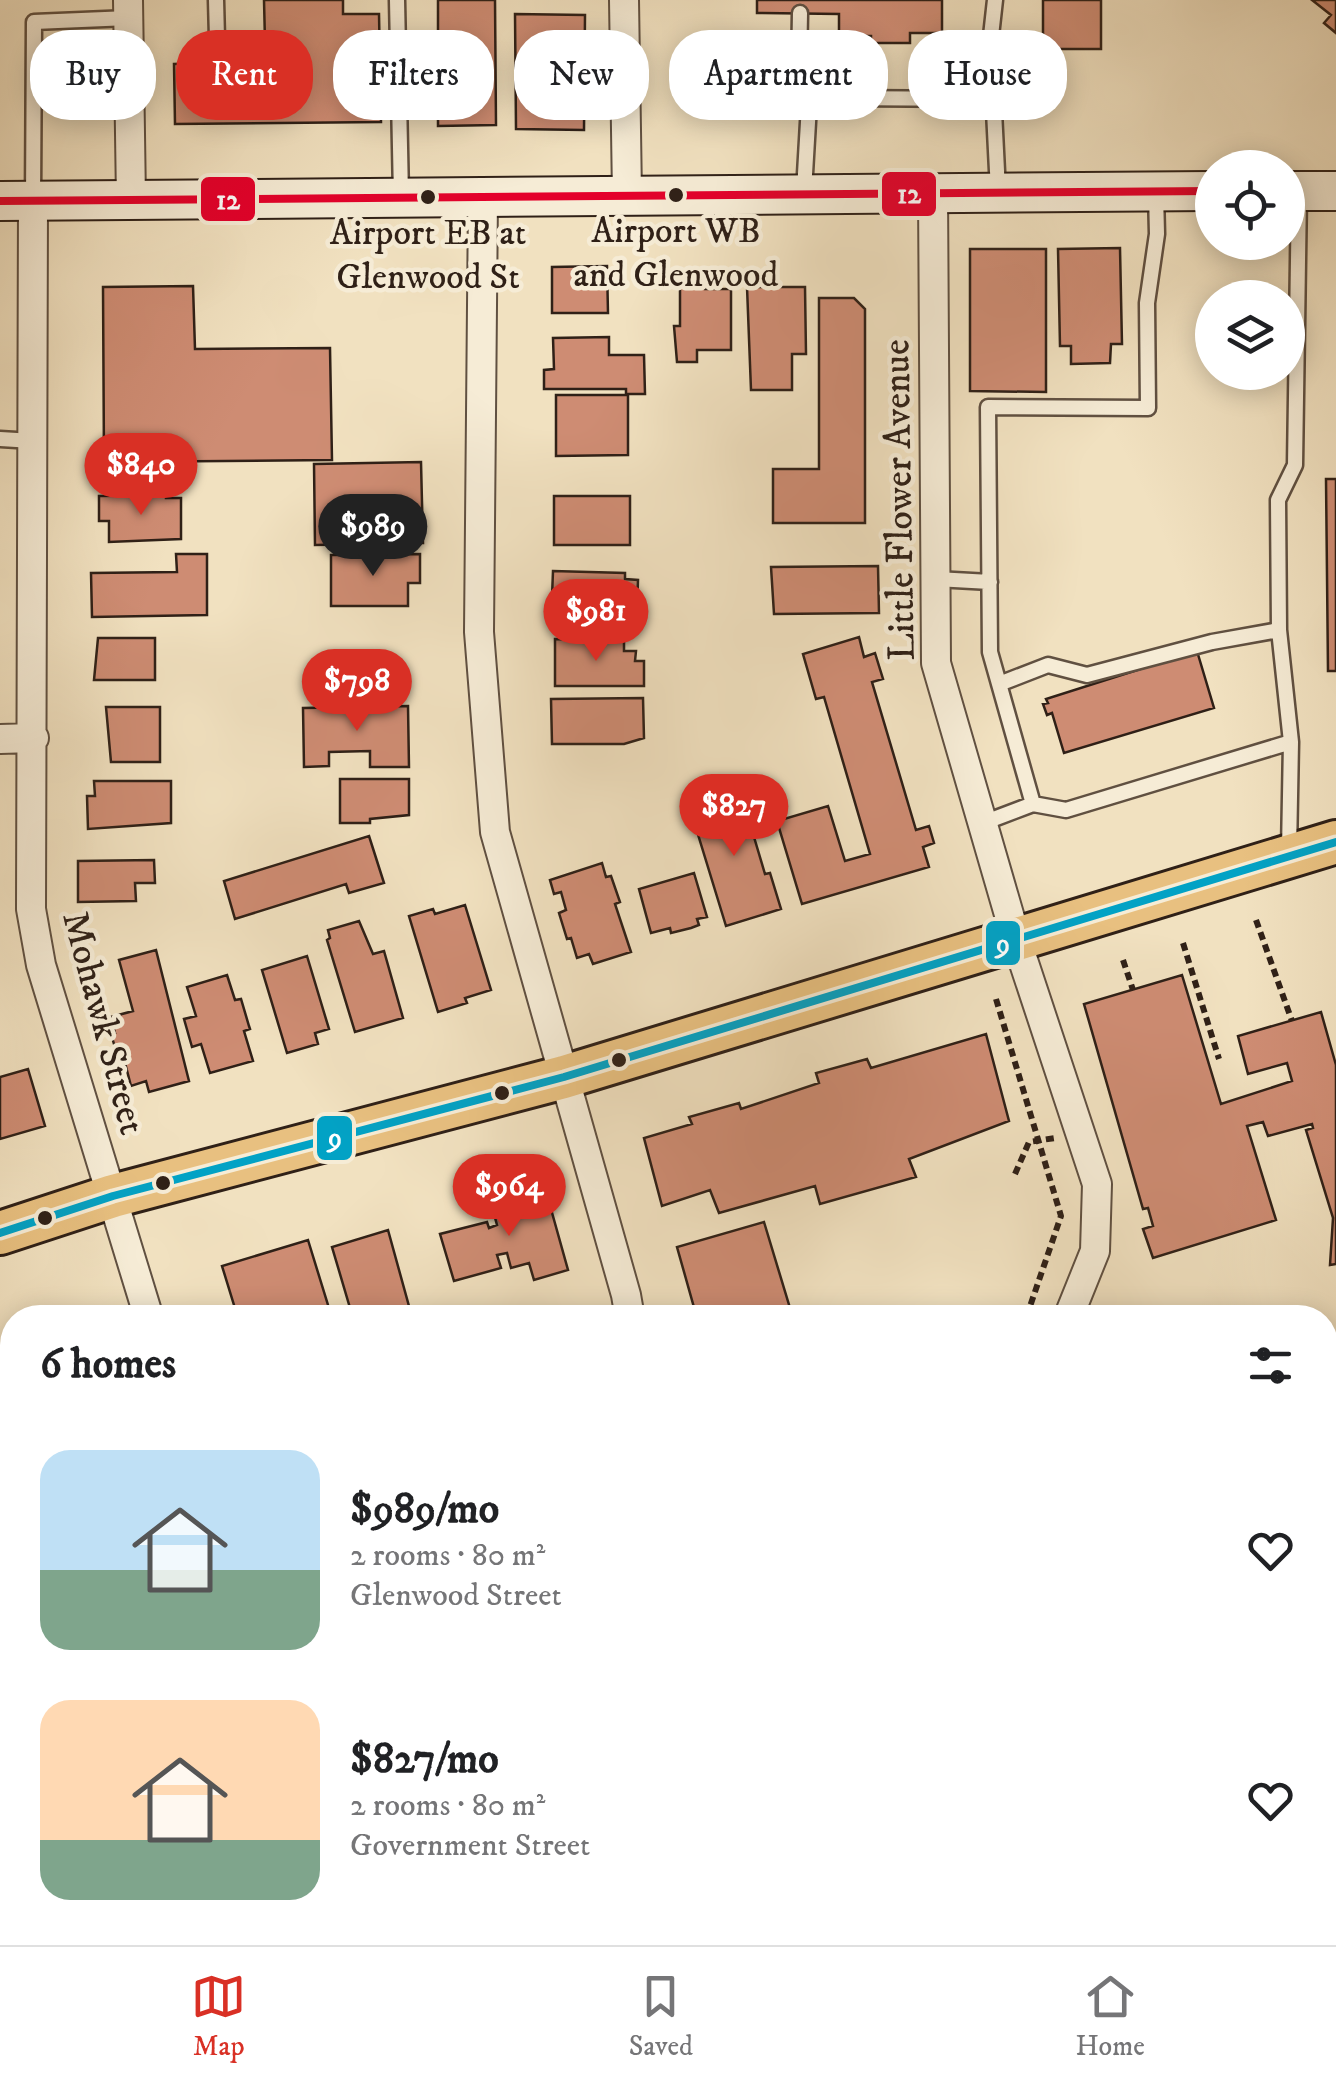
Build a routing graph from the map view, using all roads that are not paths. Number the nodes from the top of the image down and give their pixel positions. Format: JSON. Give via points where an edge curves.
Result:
{"nodes":[{"id":1,"x":216,"y":0,"type":"edge"},
{"id":2,"x":397,"y":0,"type":"edge"},
{"id":3,"x":624,"y":0,"type":"edge"},
{"id":4,"x":995,"y":0,"type":"edge"},
{"id":5,"x":128,"y":9,"type":"edge"},
{"id":6,"x":800,"y":13,"type":"dead end"},
{"id":7,"x":216,"y":30,"type":"edge"},
{"id":8,"x":800,"y":30,"type":"edge"},
{"id":9,"x":992,"y":30,"type":"edge"},
{"id":10,"x":807,"y":120,"type":"edge"},
{"id":11,"x":994,"y":120,"type":"edge"},
{"id":12,"x":1195,"y":191,"type":"edge"},
{"id":13,"x":1308,"y":191,"type":"edge"},
{"id":14,"x":998,"y":192,"type":"junction"},
{"id":15,"x":1156,"y":192,"type":"junction"},
{"id":16,"x":933,"y":193,"type":"junction"},
{"id":17,"x":803,"y":194,"type":"junction"},
{"id":18,"x":627,"y":195,"type":"junction"},
{"id":19,"x":484,"y":196,"type":"junction"},
{"id":20,"x":400,"y":197,"type":"junction"},
{"id":21,"x":131,"y":200,"type":"junction"},
{"id":22,"x":17,"y":201,"type":"edge"},
{"id":23,"x":0,"y":439,"type":"edge"},
{"id":24,"x":34,"y":441,"type":"junction"},
{"id":25,"x":936,"y":579,"type":"junction"},
{"id":26,"x":990,"y":582,"type":"junction"},
{"id":27,"x":1280,"y":630,"type":"junction"},
{"id":28,"x":999,"y":684,"type":"junction"},
{"id":29,"x":34,"y":738,"type":"junction"},
{"id":30,"x":0,"y":739,"type":"edge"},
{"id":31,"x":1291,"y":742,"type":"junction"},
{"id":32,"x":1033,"y":804,"type":"junction"},
{"id":33,"x":983,"y":824,"type":"junction"},
{"id":34,"x":1336,"y":842,"type":"edge"},
{"id":35,"x":1289,"y":856,"type":"junction"},
{"id":36,"x":1017,"y":942,"type":"junction"},
{"id":37,"x":564,"y":1077,"type":"junction"},
{"id":38,"x":113,"y":1196,"type":"junction"},
{"id":39,"x":0,"y":1233,"type":"edge"},
{"id":40,"x":145,"y":1305,"type":"edge"},
{"id":41,"x":628,"y":1305,"type":"edge"},
{"id":42,"x":1073,"y":1305,"type":"edge"}],
"edges":[{"from":1,"to":7,"type":"lane"},
{"from":2,"to":20,"type":"lane"},
{"from":3,"to":18,"type":"street"},
{"from":4,"to":9,"type":"lane"},
{"from":5,"to":21,"type":"street"},
{"from":5,"to":22,"type":"lane","via":[[34,22]]},
{"from":6,"to":8,"type":"lane"},
{"from":10,"to":17,"type":"lane"},
{"from":11,"to":14,"type":"lane"},
{"from":12,"to":15,"type":"main road"},
{"from":13,"to":27,"type":"lane","via":[[1294,465],[1278,500]]},
{"from":14,"to":15,"type":"main road"},
{"from":14,"to":16,"type":"main road"},
{"from":15,"to":26,"type":"lane","via":[[1148,408],[988,407]]},
{"from":16,"to":17,"type":"main road"},
{"from":16,"to":25,"type":"street","name":"Little Flower Avenue"},
{"from":17,"to":18,"type":"main road"},
{"from":18,"to":19,"type":"main road"},
{"from":19,"to":20,"type":"main road"},
{"from":19,"to":37,"type":"street","via":[[479,632],[495,832]]},
{"from":20,"to":21,"type":"main road"},
{"from":21,"to":22,"type":"main road"},
{"from":22,"to":24,"type":"street","name":"Mohawk Street"},
{"from":23,"to":24,"type":"lane"},
{"from":24,"to":29,"type":"street","name":"Mohawk Street"},
{"from":25,"to":26,"type":"lane"},
{"from":25,"to":33,"type":"street","name":"Little Flower Avenue","via":[[936,663]]},
{"from":26,"to":28,"type":"lane","via":[[990,652]]},
{"from":27,"to":28,"type":"lane","via":[[1087,675],[1048,665]]},
{"from":27,"to":31,"type":"lane"},
{"from":28,"to":32,"type":"lane"},
{"from":29,"to":30,"type":"street"},
{"from":29,"to":38,"type":"street","name":"Mohawk Street","via":[[32,909],[38,946]]},
{"from":31,"to":32,"type":"lane","via":[[1066,810]]},
{"from":31,"to":35,"type":"lane"},
{"from":32,"to":33,"type":"lane"},
{"from":33,"to":36,"type":"street","name":"Little Flower Avenue"},
{"from":34,"to":35,"type":"main road"},
{"from":35,"to":36,"type":"main road"},
{"from":36,"to":37,"type":"main road"},
{"from":36,"to":42,"type":"street","name":"Little Flower Avenue","via":[[1097,1184],[1095,1250]]},
{"from":37,"to":38,"type":"main road"},
{"from":37,"to":41,"type":"street"},
{"from":38,"to":39,"type":"main road"},
{"from":38,"to":40,"type":"street","name":"Mohawk Street"}]}
